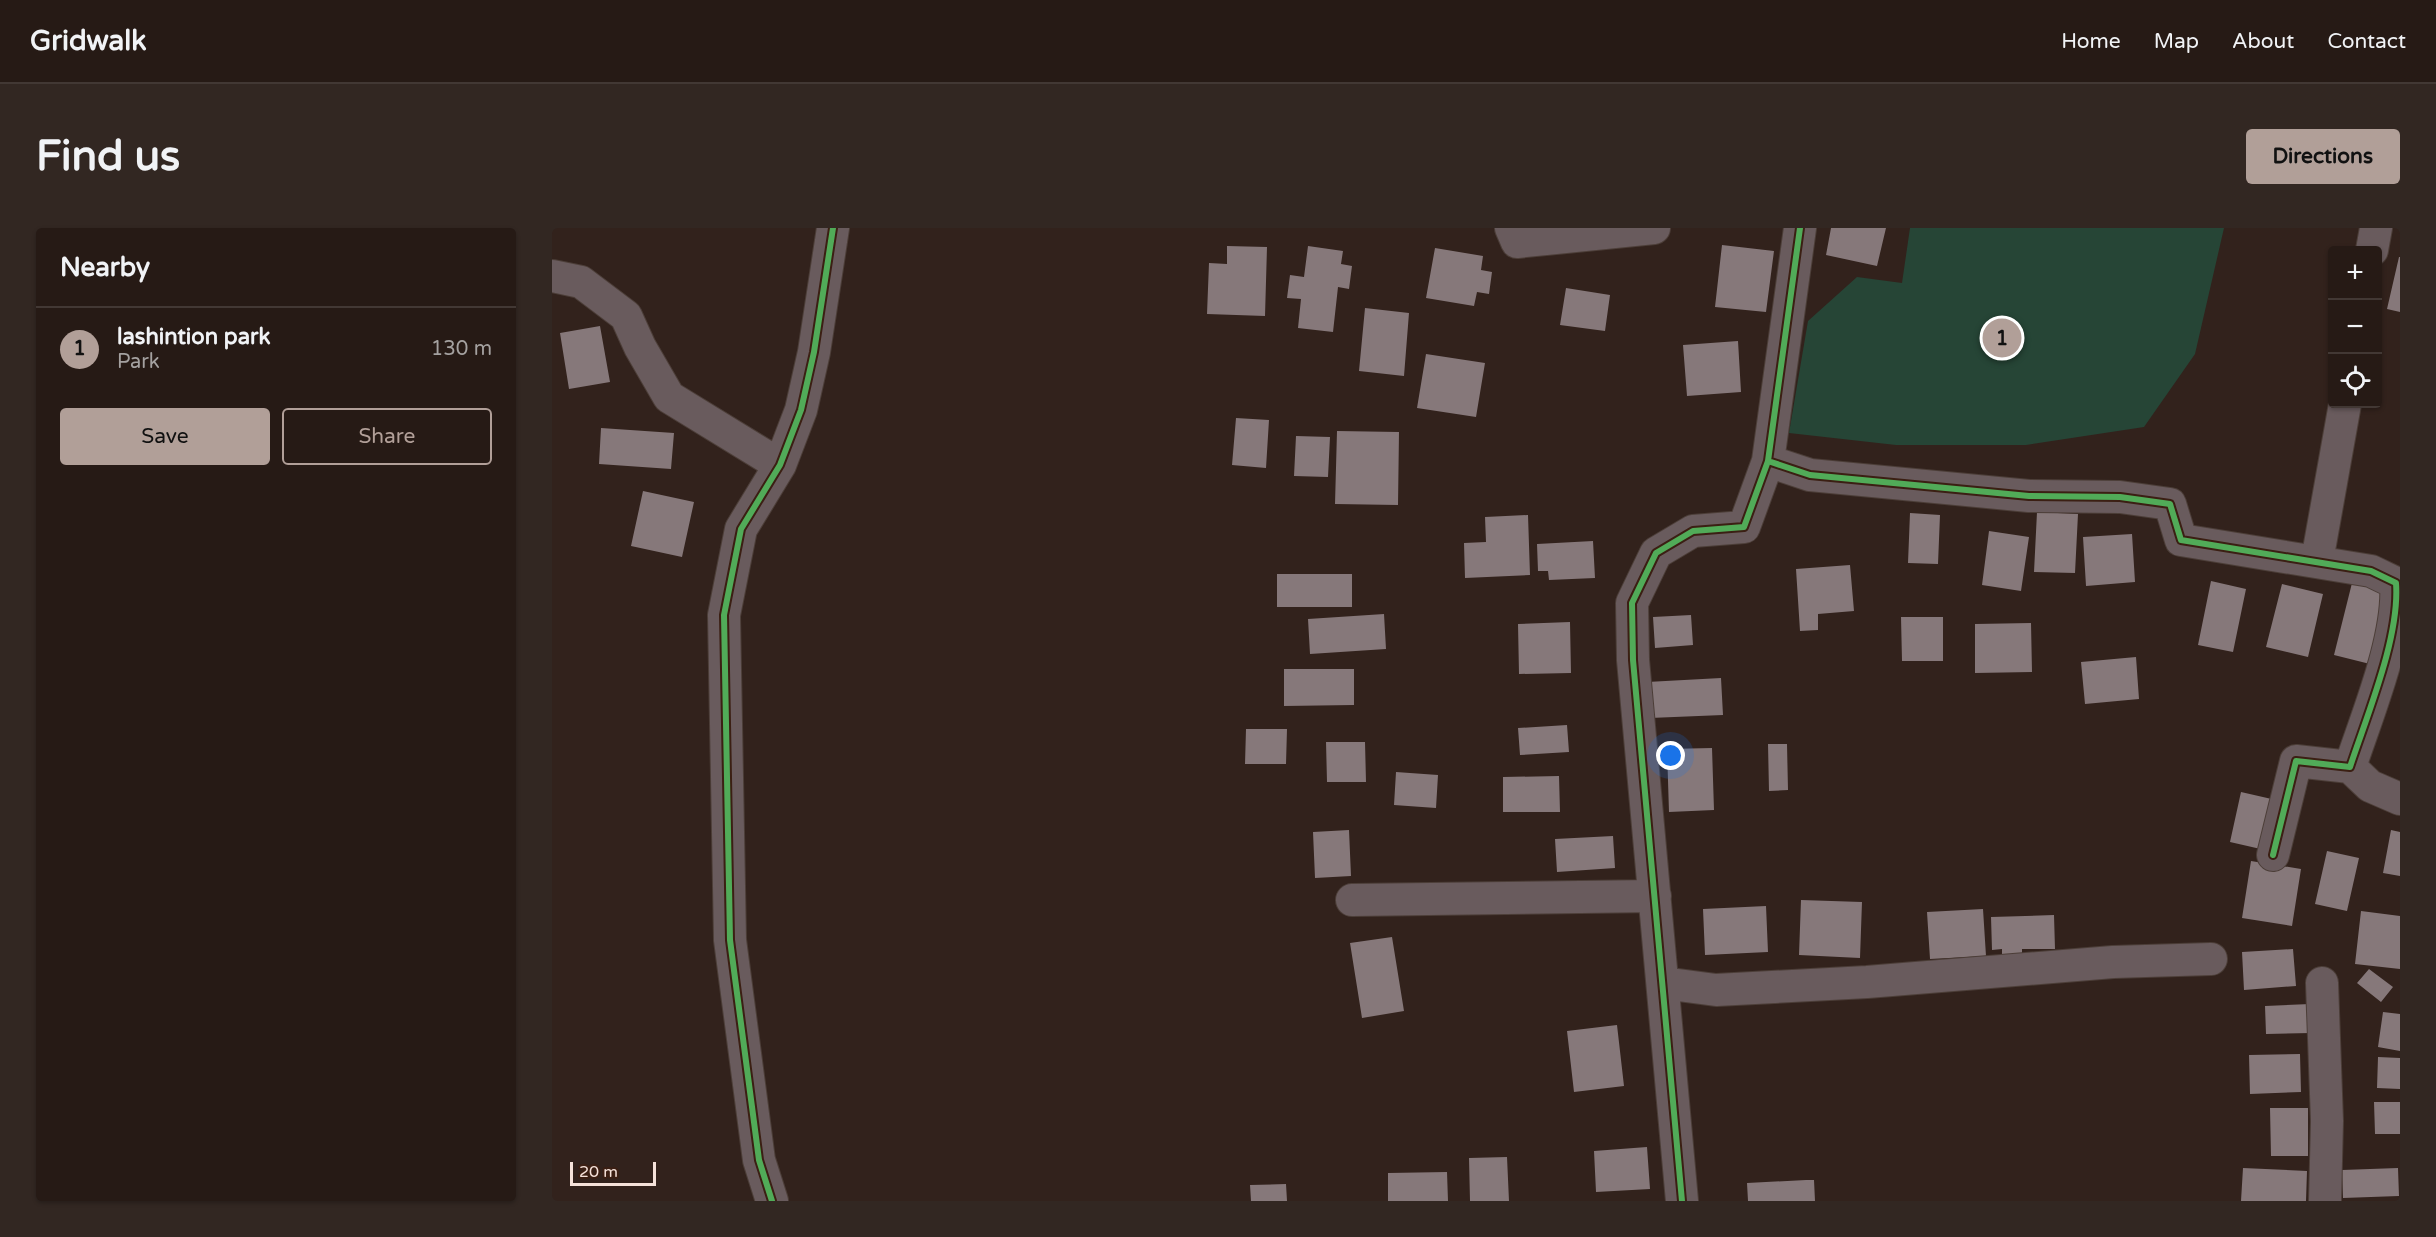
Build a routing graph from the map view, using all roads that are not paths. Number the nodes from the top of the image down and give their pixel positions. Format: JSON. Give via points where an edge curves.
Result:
{"nodes":[{"id":1,"x":833,"y":228,"type":"edge"},
{"id":2,"x":1511,"y":228,"type":"edge"},
{"id":3,"x":1654,"y":228,"type":"edge"},
{"id":4,"x":1800,"y":228,"type":"edge"},
{"id":5,"x":2376,"y":228,"type":"edge"},
{"id":6,"x":2373,"y":246,"type":"edge"},
{"id":7,"x":552,"y":276,"type":"edge"},
{"id":8,"x":2344,"y":408,"type":"edge"},
{"id":9,"x":1768,"y":461,"type":"junction"},
{"id":10,"x":780,"y":465,"type":"junction"},
{"id":11,"x":2317,"y":561,"type":"junction"},
{"id":12,"x":2350,"y":767,"type":"junction"},
{"id":13,"x":2400,"y":799,"type":"edge"},
{"id":14,"x":2273,"y":855,"type":"dead end"},
{"id":15,"x":1655,"y":896,"type":"junction"},
{"id":16,"x":1352,"y":900,"type":"dead end"},
{"id":17,"x":2211,"y":959,"type":"dead end"},
{"id":18,"x":1663,"y":983,"type":"junction"},
{"id":19,"x":2322,"y":983,"type":"dead end"},
{"id":20,"x":772,"y":1201,"type":"edge"},
{"id":21,"x":1682,"y":1201,"type":"edge"},
{"id":22,"x":2325,"y":1201,"type":"edge"}],
"edges":[{"from":1,"to":10,"type":"street","via":[[814,352],[801,410]]},
{"from":2,"to":3,"type":"street","via":[[1517,242]]},
{"from":4,"to":9,"type":"street"},
{"from":5,"to":6,"type":"street"},
{"from":7,"to":10,"type":"street","via":[[581,282],[626,316],[669,397]]},
{"from":8,"to":11,"type":"street"},
{"from":9,"to":11,"type":"street","via":[[1810,474],[2029,496],[2120,497],[2170,504],[2181,540]]},
{"from":9,"to":15,"type":"street","via":[[1744,527],[1693,531],[1656,553],[1632,603],[1633,660]]},
{"from":10,"to":20,"type":"street","via":[[741,529],[724,615],[730,940],[759,1160]]},
{"from":11,"to":12,"type":"street","via":[[2371,571],[2396,583],[2397,601],[2382,671]]},
{"from":12,"to":13,"type":"street","via":[[2370,786]]},
{"from":12,"to":14,"type":"street","via":[[2296,761]]},
{"from":15,"to":16,"type":"street"},
{"from":15,"to":18,"type":"street"},
{"from":17,"to":18,"type":"street","via":[[2113,962],[1716,990]]},
{"from":18,"to":21,"type":"street"},
{"from":19,"to":22,"type":"street","via":[[2327,1121]]}]}
